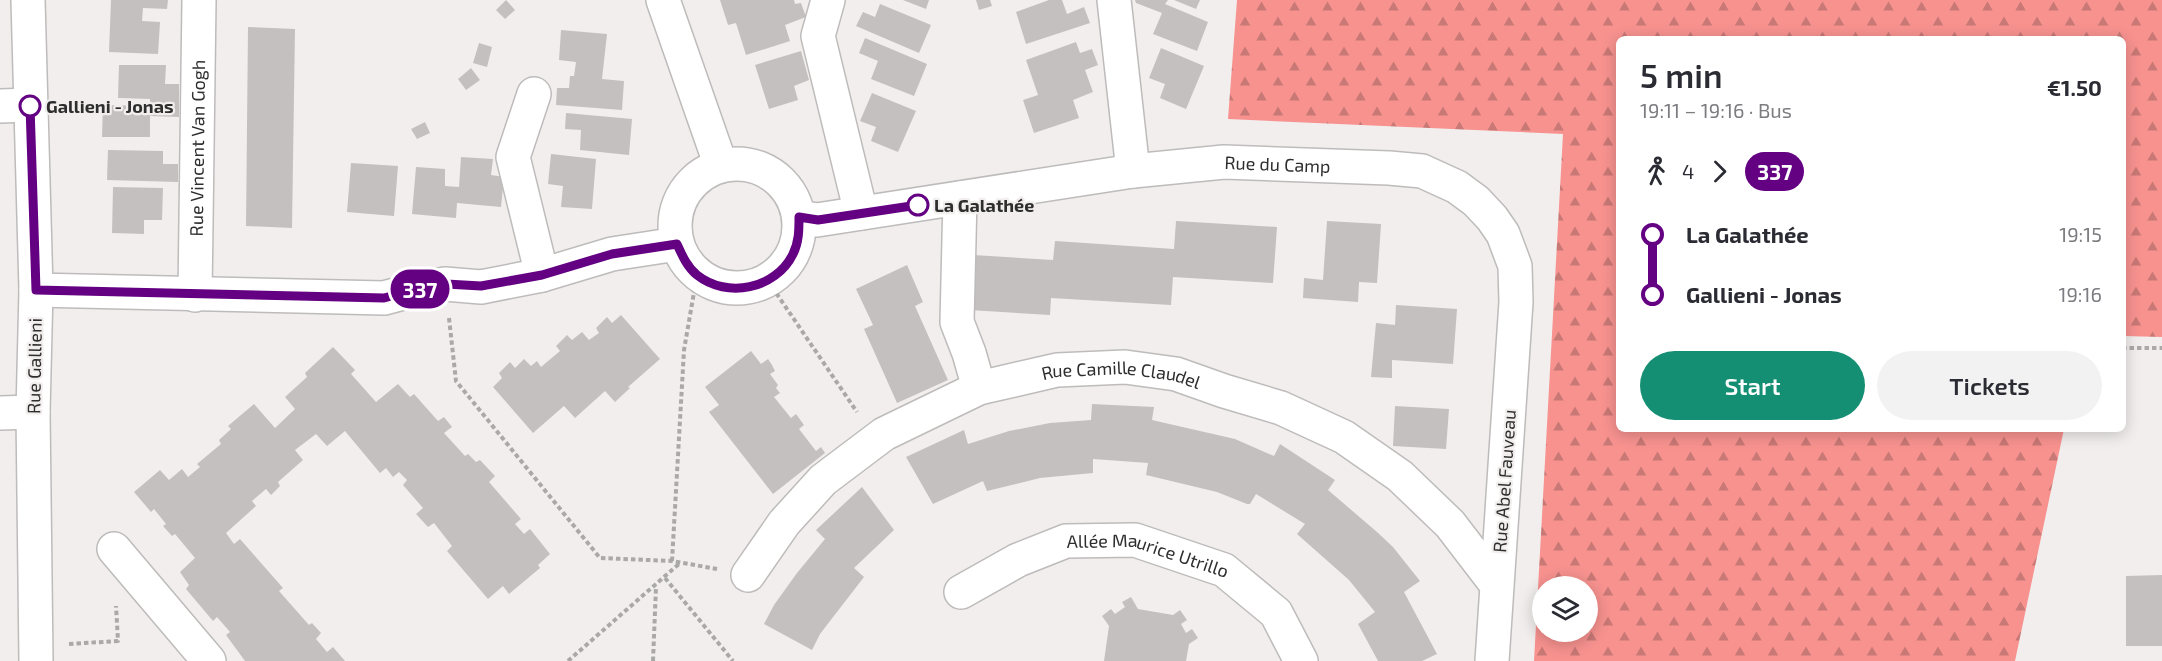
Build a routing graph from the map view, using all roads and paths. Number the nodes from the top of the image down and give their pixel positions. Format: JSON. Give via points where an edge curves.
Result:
{"nodes":[{"id":1,"x":28,"y":0,"type":"edge"},
{"id":2,"x":199,"y":0,"type":"edge"},
{"id":3,"x":663,"y":0,"type":"edge"},
{"id":4,"x":828,"y":0,"type":"edge"},
{"id":5,"x":1114,"y":0,"type":"edge"},
{"id":6,"x":534,"y":94,"type":"dead end"},
{"id":7,"x":15,"y":106,"type":"edge"},
{"id":8,"x":721,"y":166,"type":"junction"},
{"id":9,"x":1133,"y":171,"type":"junction"},
{"id":10,"x":960,"y":198,"type":"junction"},
{"id":11,"x":861,"y":213,"type":"junction"},
{"id":12,"x":799,"y":217,"type":"junction"},
{"id":13,"x":677,"y":244,"type":"junction"},
{"id":14,"x":542,"y":275,"type":"junction"},
{"id":15,"x":697,"y":275,"type":"junction"},
{"id":16,"x":768,"y":281,"type":"junction"},
{"id":17,"x":446,"y":284,"type":"junction"},
{"id":18,"x":36,"y":290,"type":"junction"},
{"id":19,"x":195,"y":295,"type":"junction"},
{"id":20,"x":1516,"y":302,"type":"joint"},
{"id":21,"x":2126,"y":348,"type":"edge"},
{"id":22,"x":2162,"y":348,"type":"edge"},
{"id":23,"x":978,"y":388,"type":"junction"},
{"id":24,"x":33,"y":412,"type":"junction"},
{"id":25,"x":0,"y":413,"type":"edge"},
{"id":26,"x":876,"y":440,"type":"junction"},
{"id":27,"x":114,"y":549,"type":"dead end"},
{"id":28,"x":672,"y":561,"type":"junction"},
{"id":29,"x":681,"y":562,"type":"junction"},
{"id":30,"x":748,"y":575,"type":"joint"},
{"id":31,"x":665,"y":578,"type":"junction"},
{"id":32,"x":1496,"y":584,"type":"junction"},
{"id":33,"x":656,"y":586,"type":"junction"},
{"id":34,"x":961,"y":592,"type":"dead end"},
{"id":35,"x":116,"y":606,"type":"dead end"},
{"id":36,"x":36,"y":654,"type":"edge"},
{"id":37,"x":209,"y":661,"type":"edge"},
{"id":38,"x":568,"y":661,"type":"edge"},
{"id":39,"x":653,"y":661,"type":"edge"},
{"id":40,"x":733,"y":661,"type":"edge"},
{"id":41,"x":1301,"y":661,"type":"edge"},
{"id":42,"x":1492,"y":661,"type":"edge"}],
"edges":[{"from":1,"to":7,"type":"street","name":"Rue Gallieni"},
{"from":2,"to":19,"type":"street","name":"Rue Vincent Van Gogh"},
{"from":3,"to":8,"type":"street"},
{"from":4,"to":11,"type":"street","via":[[818,36]]},
{"from":5,"to":9,"type":"street"},
{"from":6,"to":14,"type":"street","via":[[513,157]]},
{"from":7,"to":18,"type":"street","name":"Rue Gallieni"},
{"from":8,"to":12,"type":"street","via":[[755,166],[771,174],[785,185]]},
{"from":8,"to":13,"type":"street","via":[[702,174],[688,187],[678,205]]},
{"from":9,"to":10,"type":"street","name":"Rue du Camp"},
{"from":9,"to":20,"type":"street","name":"Rue du Camp","via":[[1224,162],[1422,171],[1457,187],[1492,218],[1503,234],[1515,266]]},
{"from":10,"to":11,"type":"street","name":"Rue du Camp"},
{"from":10,"to":23,"type":"street","via":[[957,322]]},
{"from":11,"to":12,"type":"street","name":"Rue du Camp","via":[[818,220]]},
{"from":12,"to":16,"type":"street","via":[[799,236],[793,254]]},
{"from":13,"to":14,"type":"street","via":[[612,254]]},
{"from":13,"to":15,"type":"street","via":[[684,261]]},
{"from":14,"to":17,"type":"street","via":[[481,286]]},
{"from":15,"to":16,"type":"street","via":[[732,289]]},
{"from":15,"to":28,"type":"path","via":[[684,350]]},
{"from":16,"to":26,"type":"path"},
{"from":17,"to":19,"type":"street","via":[[384,298]]},
{"from":17,"to":28,"type":"path","via":[[456,381],[600,558]]},
{"from":18,"to":19,"type":"street"},
{"from":18,"to":24,"type":"street","name":"Rue Gallieni"},
{"from":20,"to":32,"type":"street","name":"Rue Abel Fauveau"},
{"from":21,"to":22,"type":"path"},
{"from":23,"to":26,"type":"street","name":"Rue Camille Claudel"},
{"from":23,"to":32,"type":"street","name":"Rue Camille Claudel","via":[[1058,370],[1125,367],[1176,374],[1281,408],[1344,437],[1400,476],[1450,524]]},
{"from":24,"to":25,"type":"street"},
{"from":24,"to":36,"type":"street","name":"Rue Gallieni"},
{"from":26,"to":30,"type":"street","name":"Rue Camille Claudel","via":[[823,480],[784,523]]},
{"from":27,"to":37,"type":"street"},
{"from":28,"to":29,"type":"path"},
{"from":29,"to":30,"type":"path"},
{"from":29,"to":31,"type":"path"},
{"from":31,"to":33,"type":"path"},
{"from":31,"to":40,"type":"path"},
{"from":32,"to":42,"type":"street","name":"Rue Abel Fauveau"},
{"from":33,"to":38,"type":"path"},
{"from":33,"to":39,"type":"path"},
{"from":34,"to":41,"type":"street","name":"Allée Maurice Utrillo","via":[[1018,560],[1066,541],[1135,540],[1224,570],[1276,614]]},
{"from":35,"to":36,"type":"path","via":[[118,641]]}]}
